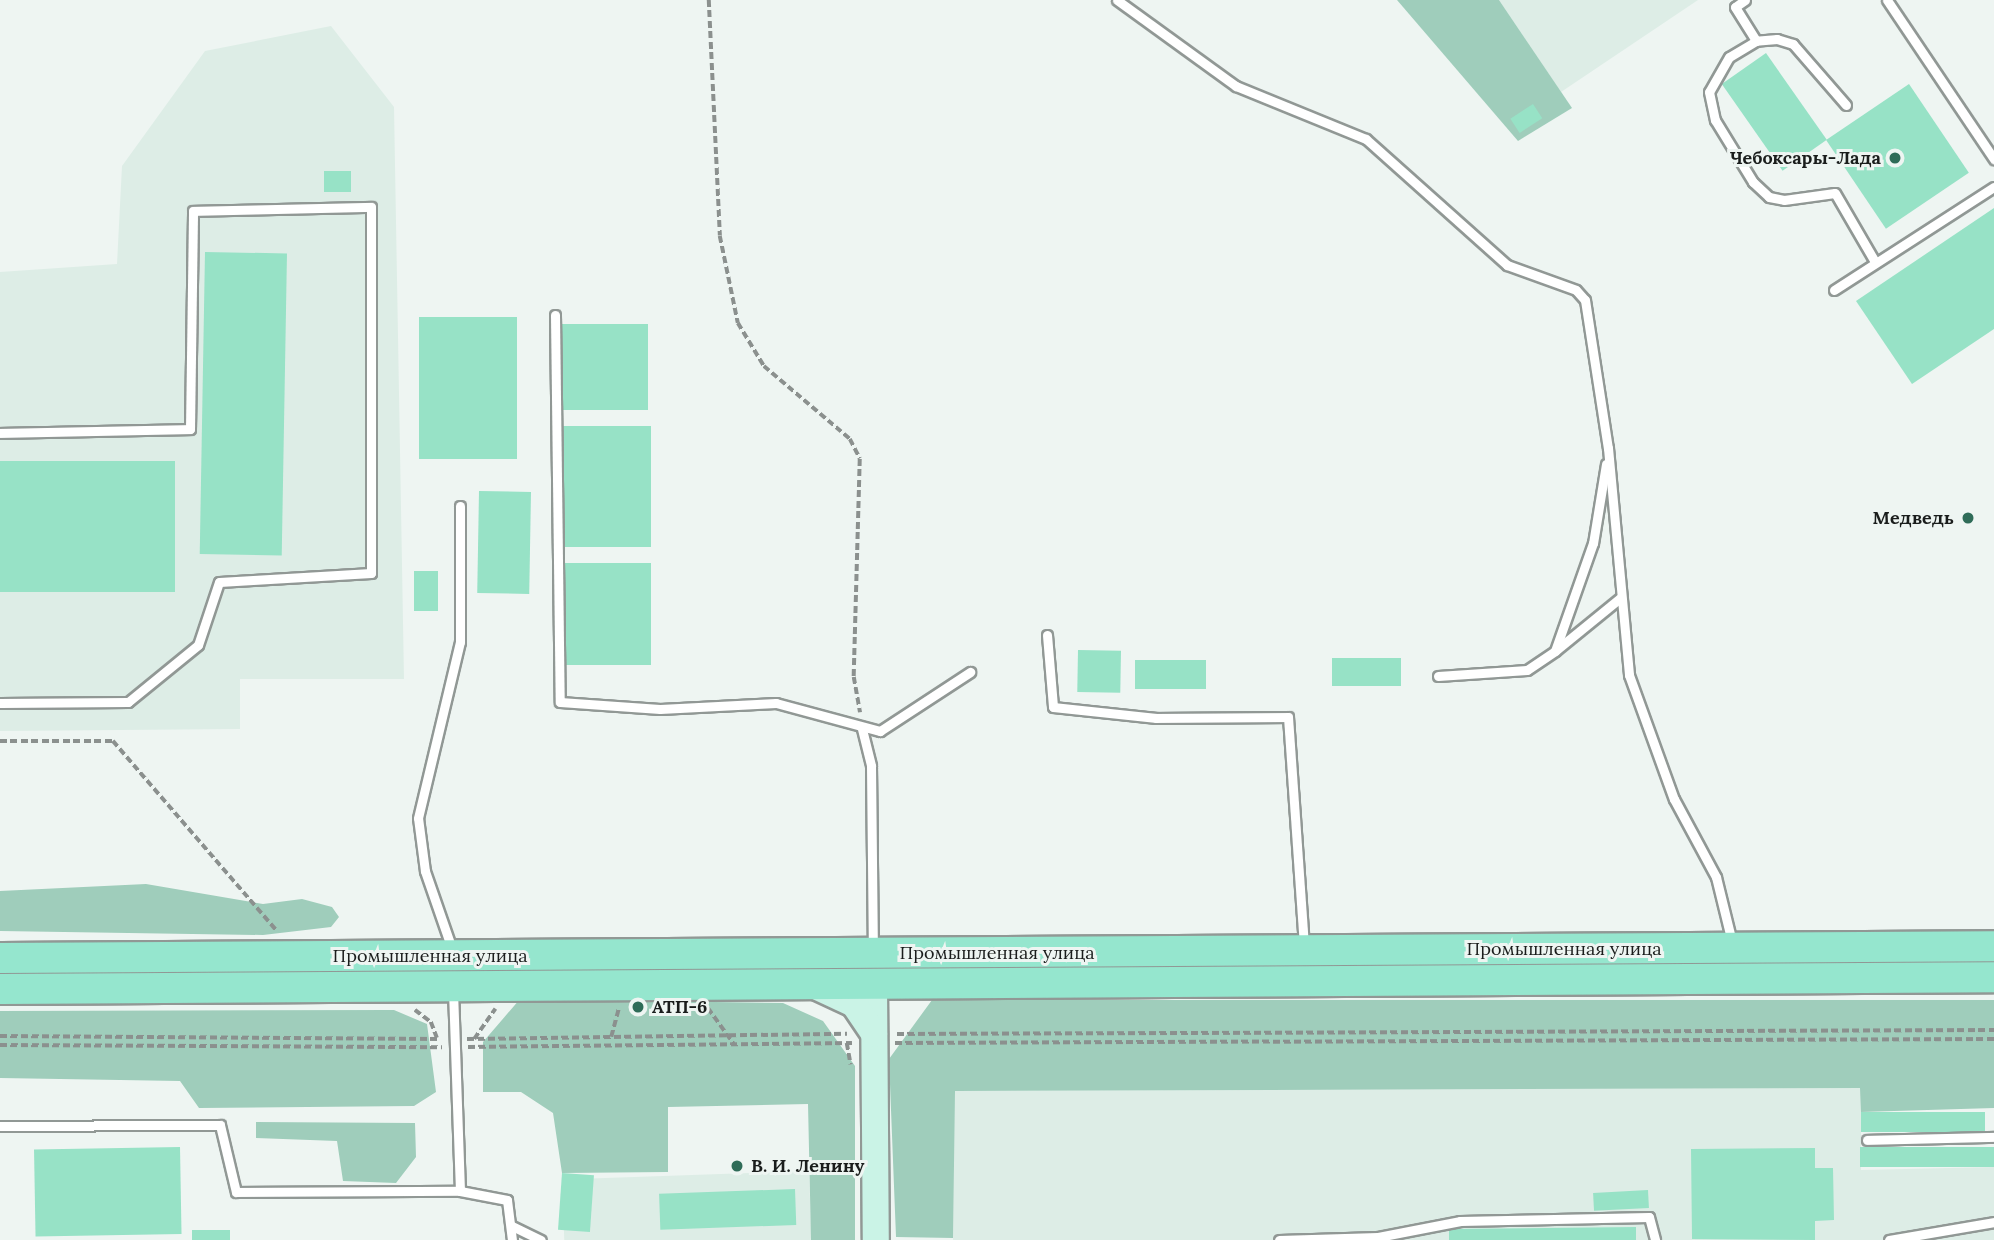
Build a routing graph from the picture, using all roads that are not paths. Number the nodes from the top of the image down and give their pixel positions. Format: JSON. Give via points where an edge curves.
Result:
{"nodes":[{"id":1,"x":1117,"y":0,"type":"edge"},
{"id":2,"x":1745,"y":0,"type":"edge"},
{"id":3,"x":1887,"y":0,"type":"edge"},
{"id":4,"x":1756,"y":41,"type":"junction"},
{"id":5,"x":1846,"y":105,"type":"dead end"},
{"id":6,"x":1994,"y":159,"type":"edge"},
{"id":7,"x":1994,"y":187,"type":"edge"},
{"id":8,"x":1874,"y":260,"type":"junction"},
{"id":9,"x":1834,"y":290,"type":"dead end"},
{"id":10,"x":555,"y":315,"type":"dead end"},
{"id":11,"x":0,"y":433,"type":"edge"},
{"id":12,"x":1608,"y":448,"type":"junction"},
{"id":13,"x":460,"y":506,"type":"dead end"},
{"id":14,"x":1620,"y":598,"type":"junction"},
{"id":15,"x":1047,"y":635,"type":"dead end"},
{"id":16,"x":1555,"y":652,"type":"junction"},
{"id":17,"x":971,"y":672,"type":"dead end"},
{"id":18,"x":1438,"y":676,"type":"dead end"},
{"id":19,"x":0,"y":703,"type":"edge"},
{"id":20,"x":862,"y":729,"type":"junction"},
{"id":21,"x":1994,"y":946,"type":"edge"},
{"id":22,"x":1734,"y":948,"type":"junction"},
{"id":23,"x":1304,"y":950,"type":"junction"},
{"id":24,"x":873,"y":953,"type":"junction"},
{"id":25,"x":454,"y":956,"type":"junction"},
{"id":26,"x":0,"y":958,"type":"edge"},
{"id":27,"x":1994,"y":976,"type":"edge"},
{"id":28,"x":1305,"y":981,"type":"junction"},
{"id":29,"x":811,"y":984,"type":"junction"},
{"id":30,"x":874,"y":984,"type":"junction"},
{"id":31,"x":453,"y":987,"type":"junction"},
{"id":32,"x":0,"y":989,"type":"edge"},
{"id":33,"x":874,"y":1038,"type":"junction"},
{"id":34,"x":0,"y":1126,"type":"edge"},
{"id":35,"x":1994,"y":1137,"type":"edge"},
{"id":36,"x":1867,"y":1140,"type":"dead end"},
{"id":37,"x":460,"y":1191,"type":"junction"},
{"id":38,"x":1994,"y":1222,"type":"edge"},
{"id":39,"x":512,"y":1226,"type":"junction"},
{"id":40,"x":512,"y":1240,"type":"edge"},
{"id":41,"x":541,"y":1240,"type":"edge"},
{"id":42,"x":876,"y":1240,"type":"edge"},
{"id":43,"x":1279,"y":1240,"type":"edge"},
{"id":44,"x":1655,"y":1240,"type":"edge"},
{"id":45,"x":1889,"y":1240,"type":"edge"}],
"edges":[{"from":1,"to":12,"type":"lane","via":[[1236,86],[1366,139],[1507,265],[1576,290],[1595,345]]},
{"from":2,"to":4,"type":"lane","via":[[1735,7]]},
{"from":3,"to":6,"type":"lane"},
{"from":4,"to":5,"type":"lane","via":[[1793,44]]},
{"from":4,"to":8,"type":"lane","via":[[1714,74],[1709,92],[1716,120],[1753,182],[1769,197],[1835,193]]},
{"from":7,"to":8,"type":"lane"},
{"from":8,"to":9,"type":"lane"},
{"from":10,"to":20,"type":"lane","via":[[560,702],[660,709],[776,703],[828,712]]},
{"from":11,"to":19,"type":"lane","via":[[190,429],[193,211],[371,207],[371,573],[219,582],[198,645],[128,702]]},
{"from":12,"to":14,"type":"lane"},
{"from":12,"to":16,"type":"lane","via":[[1593,543]]},
{"from":13,"to":25,"type":"lane","via":[[460,642],[418,818],[421,859]]},
{"from":14,"to":16,"type":"lane"},
{"from":14,"to":22,"type":"lane","via":[[1629,675],[1674,799],[1716,877]]},
{"from":15,"to":23,"type":"lane","via":[[1053,708],[1156,718],[1288,717]]},
{"from":16,"to":18,"type":"lane","via":[[1527,670]]},
{"from":17,"to":20,"type":"lane","via":[[880,730]]},
{"from":20,"to":24,"type":"lane","via":[[871,766]]},
{"from":21,"to":22,"type":"main road","name":"Промышленная улица"},
{"from":22,"to":23,"type":"main road","name":"Промышленная улица"},
{"from":23,"to":24,"type":"main road","name":"Промышленная улица"},
{"from":23,"to":28,"type":"main road"},
{"from":24,"to":25,"type":"main road","name":"Промышленная улица"},
{"from":24,"to":30,"type":"main road"},
{"from":25,"to":26,"type":"main road","name":"Промышленная улица"},
{"from":25,"to":31,"type":"main road"},
{"from":27,"to":28,"type":"main road","name":"Промышленная улица"},
{"from":28,"to":30,"type":"main road","name":"Промышленная улица"},
{"from":29,"to":30,"type":"main road","name":"Промышленная улица"},
{"from":29,"to":31,"type":"main road","name":"Промышленная улица"},
{"from":29,"to":33,"type":"street","via":[[854,1004]]},
{"from":30,"to":33,"type":"street"},
{"from":31,"to":32,"type":"main road","name":"Промышленная улица"},
{"from":31,"to":37,"type":"lane"},
{"from":33,"to":42,"type":"street"},
{"from":34,"to":37,"type":"lane","via":[[220,1125],[236,1192]]},
{"from":35,"to":36,"type":"lane"},
{"from":37,"to":39,"type":"lane","via":[[507,1200]]},
{"from":38,"to":45,"type":"lane"},
{"from":39,"to":40,"type":"lane"},
{"from":39,"to":41,"type":"lane"},
{"from":43,"to":44,"type":"lane","via":[[1378,1237],[1460,1221],[1649,1217]]}]}
